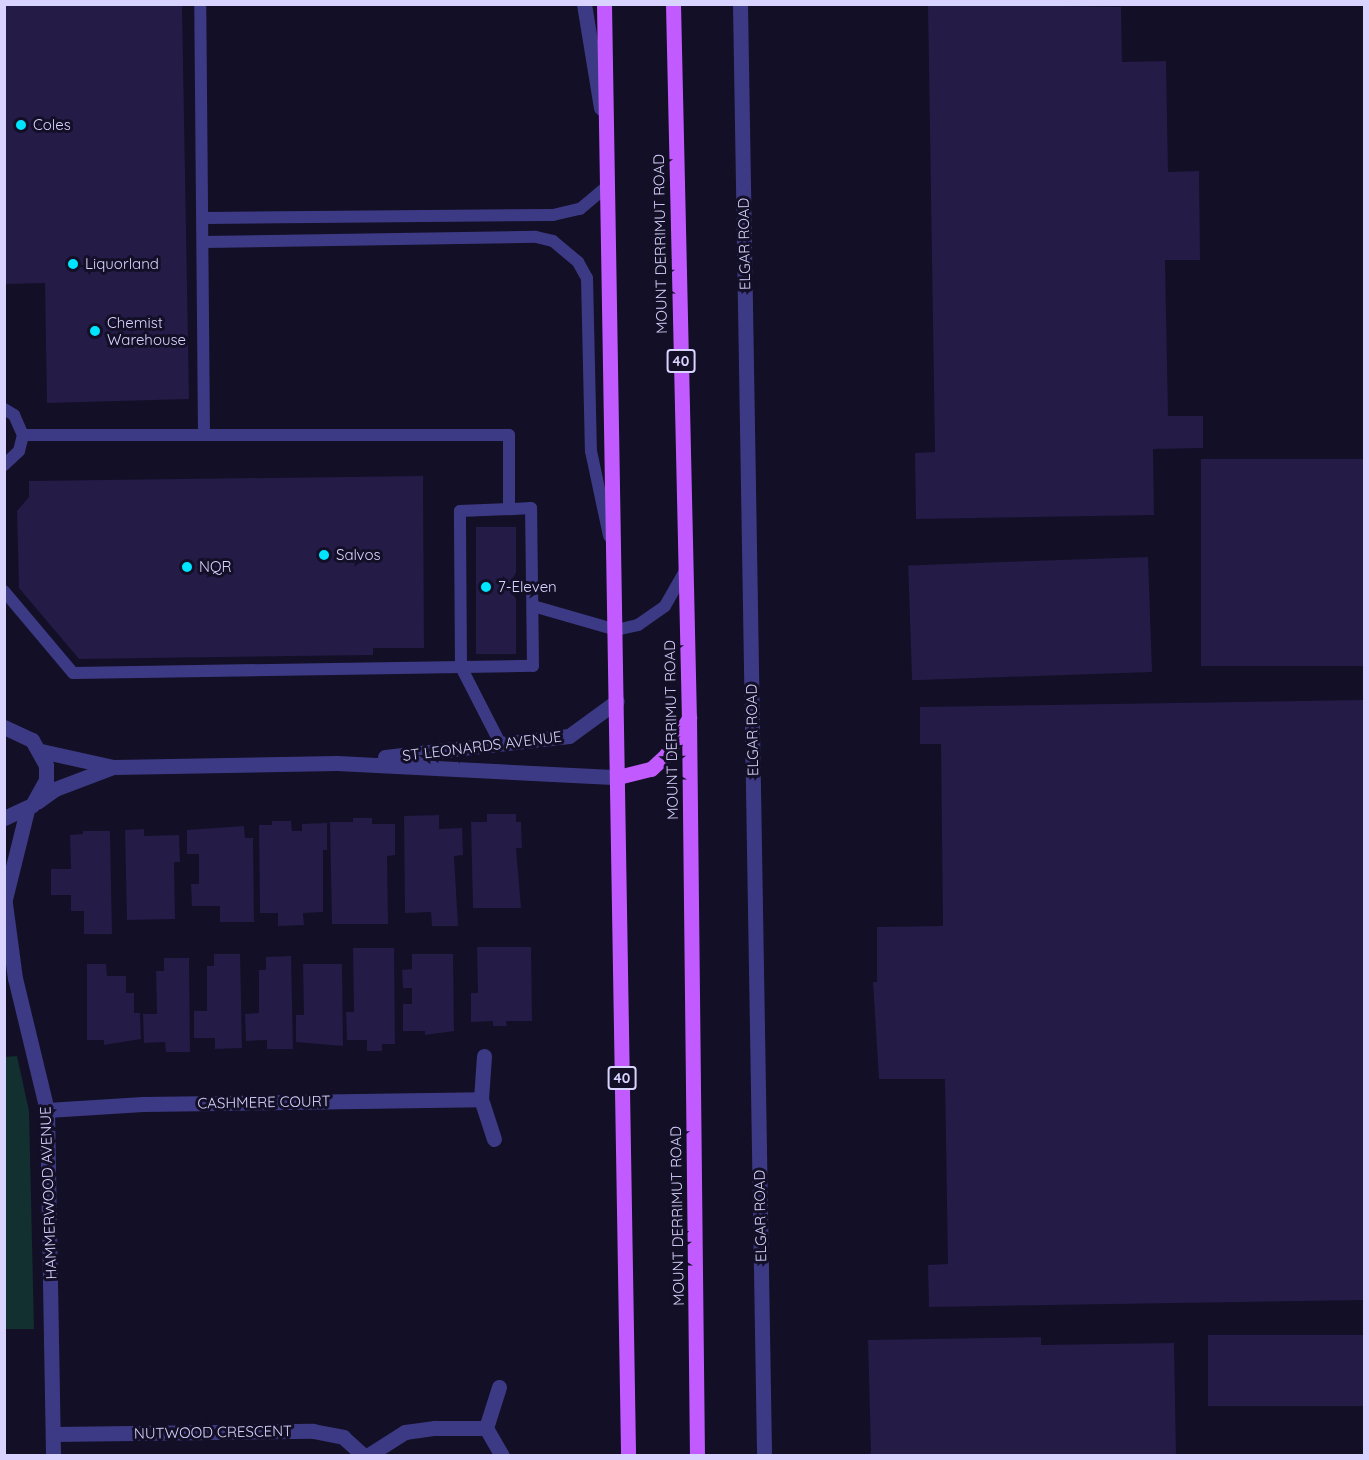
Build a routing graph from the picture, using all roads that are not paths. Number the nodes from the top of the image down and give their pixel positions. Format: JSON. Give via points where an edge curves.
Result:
{"nodes":[{"id":1,"x":200,"y":4,"type":"edge"},
{"id":2,"x":584,"y":4,"type":"edge"},
{"id":3,"x":604,"y":4,"type":"edge"},
{"id":4,"x":673,"y":4,"type":"edge"},
{"id":5,"x":740,"y":4,"type":"edge"},
{"id":6,"x":606,"y":134,"type":"junction"},
{"id":7,"x":607,"y":186,"type":"junction"},
{"id":8,"x":203,"y":218,"type":"junction"},
{"id":9,"x":203,"y":243,"type":"junction"},
{"id":10,"x":4,"y":409,"type":"edge"},
{"id":11,"x":23,"y":435,"type":"junction"},
{"id":12,"x":204,"y":435,"type":"junction"},
{"id":13,"x":4,"y":465,"type":"edge"},
{"id":14,"x":509,"y":509,"type":"junction"},
{"id":15,"x":614,"y":558,"type":"junction"},
{"id":16,"x":686,"y":569,"type":"junction"},
{"id":17,"x":4,"y":591,"type":"edge"},
{"id":18,"x":533,"y":606,"type":"junction"},
{"id":19,"x":616,"y":630,"type":"junction"},
{"id":20,"x":461,"y":667,"type":"junction"},
{"id":21,"x":617,"y":701,"type":"junction"},
{"id":22,"x":689,"y":718,"type":"junction"},
{"id":23,"x":4,"y":727,"type":"edge"},
{"id":24,"x":501,"y":745,"type":"junction"},
{"id":25,"x":41,"y":751,"type":"junction"},
{"id":26,"x":337,"y":763,"type":"junction"},
{"id":27,"x":113,"y":767,"type":"junction"},
{"id":28,"x":618,"y":777,"type":"junction"},
{"id":29,"x":30,"y":808,"type":"junction"},
{"id":30,"x":4,"y":818,"type":"edge"},
{"id":31,"x":5,"y":898,"type":"edge"},
{"id":32,"x":484,"y":1056,"type":"dead end"},
{"id":33,"x":481,"y":1098,"type":"junction"},
{"id":34,"x":47,"y":1110,"type":"junction"},
{"id":35,"x":494,"y":1139,"type":"dead end"},
{"id":36,"x":499,"y":1387,"type":"dead end"},
{"id":37,"x":486,"y":1428,"type":"junction"},
{"id":38,"x":53,"y":1434,"type":"junction"},
{"id":39,"x":53,"y":1455,"type":"edge"},
{"id":40,"x":366,"y":1455,"type":"edge"},
{"id":41,"x":502,"y":1455,"type":"edge"},
{"id":42,"x":628,"y":1455,"type":"edge"},
{"id":43,"x":698,"y":1455,"type":"edge"},
{"id":44,"x":764,"y":1455,"type":"edge"}],
"edges":[{"from":1,"to":8,"type":"lane"},
{"from":2,"to":6,"type":"street"},
{"from":3,"to":6,"type":"main road","number":"40"},
{"from":4,"to":16,"type":"main road","name":"MOUNT DERRIMUT ROAD","number":"40"},
{"from":5,"to":44,"type":"street","name":"ELGAR ROAD"},
{"from":6,"to":7,"type":"main road","number":"40"},
{"from":7,"to":8,"type":"lane","via":[[580,209],[553,215]]},
{"from":7,"to":15,"type":"main road","number":"40"},
{"from":8,"to":9,"type":"lane"},
{"from":9,"to":12,"type":"lane"},
{"from":9,"to":15,"type":"lane","via":[[536,237],[553,241],[578,262],[587,278],[591,451]]},
{"from":10,"to":11,"type":"lane","via":[[14,415]]},
{"from":11,"to":12,"type":"lane"},
{"from":11,"to":13,"type":"lane","via":[[19,451]]},
{"from":12,"to":14,"type":"lane","via":[[509,435]]},
{"from":14,"to":18,"type":"lane","via":[[531,508]]},
{"from":14,"to":20,"type":"lane","via":[[460,511]]},
{"from":15,"to":19,"type":"main road","number":"40"},
{"from":16,"to":19,"type":"lane","via":[[665,606],[638,626]]},
{"from":16,"to":22,"type":"main road","name":"MOUNT DERRIMUT ROAD","number":"40"},
{"from":17,"to":20,"type":"lane","via":[[73,672]]},
{"from":18,"to":19,"type":"lane"},
{"from":18,"to":20,"type":"lane","via":[[533,666]]},
{"from":19,"to":21,"type":"main road","number":"40"},
{"from":20,"to":24,"type":"lane"},
{"from":21,"to":24,"type":"street","name":"ST LEONARDS AVENUE","via":[[569,736]]},
{"from":21,"to":28,"type":"main road","number":"40"},
{"from":22,"to":28,"type":"main road","via":[[666,756],[651,769]]},
{"from":22,"to":43,"type":"main road","name":"MOUNT DERRIMUT ROAD","number":"40"},
{"from":23,"to":25,"type":"street","via":[[20,732]]},
{"from":24,"to":26,"type":"street","name":"ST LEONARDS AVENUE"},
{"from":25,"to":27,"type":"street","name":"ST LEONARDS AVENUE"},
{"from":25,"to":29,"type":"street","name":"HAMMERWOOD AVENUE","via":[[46,780]]},
{"from":26,"to":27,"type":"street","name":"ST LEONARDS AVENUE"},
{"from":26,"to":28,"type":"street","name":"ST LEONARDS AVENUE"},
{"from":27,"to":29,"type":"street","name":"ST LEONARDS AVENUE","via":[[55,789]]},
{"from":28,"to":42,"type":"main road","number":"40"},
{"from":29,"to":30,"type":"street","name":"ST LEONARDS AVENUE"},
{"from":29,"to":31,"type":"street","name":"HAMMERWOOD AVENUE"},
{"from":31,"to":34,"type":"street","name":"HAMMERWOOD AVENUE","via":[[15,978],[38,1060]]},
{"from":32,"to":33,"type":"street"},
{"from":33,"to":34,"type":"street","name":"CASHMERE COURT","via":[[143,1104]]},
{"from":33,"to":35,"type":"street"},
{"from":34,"to":38,"type":"street","name":"HAMMERWOOD AVENUE"},
{"from":36,"to":37,"type":"street"},
{"from":37,"to":40,"type":"street","name":"NUTWOOD CRESCENT","via":[[405,1432]]},
{"from":37,"to":41,"type":"street"},
{"from":38,"to":39,"type":"street","name":"HAMMERWOOD AVENUE"},
{"from":38,"to":40,"type":"street","name":"NUTWOOD CRESCENT","via":[[313,1431],[343,1437]]}]}
